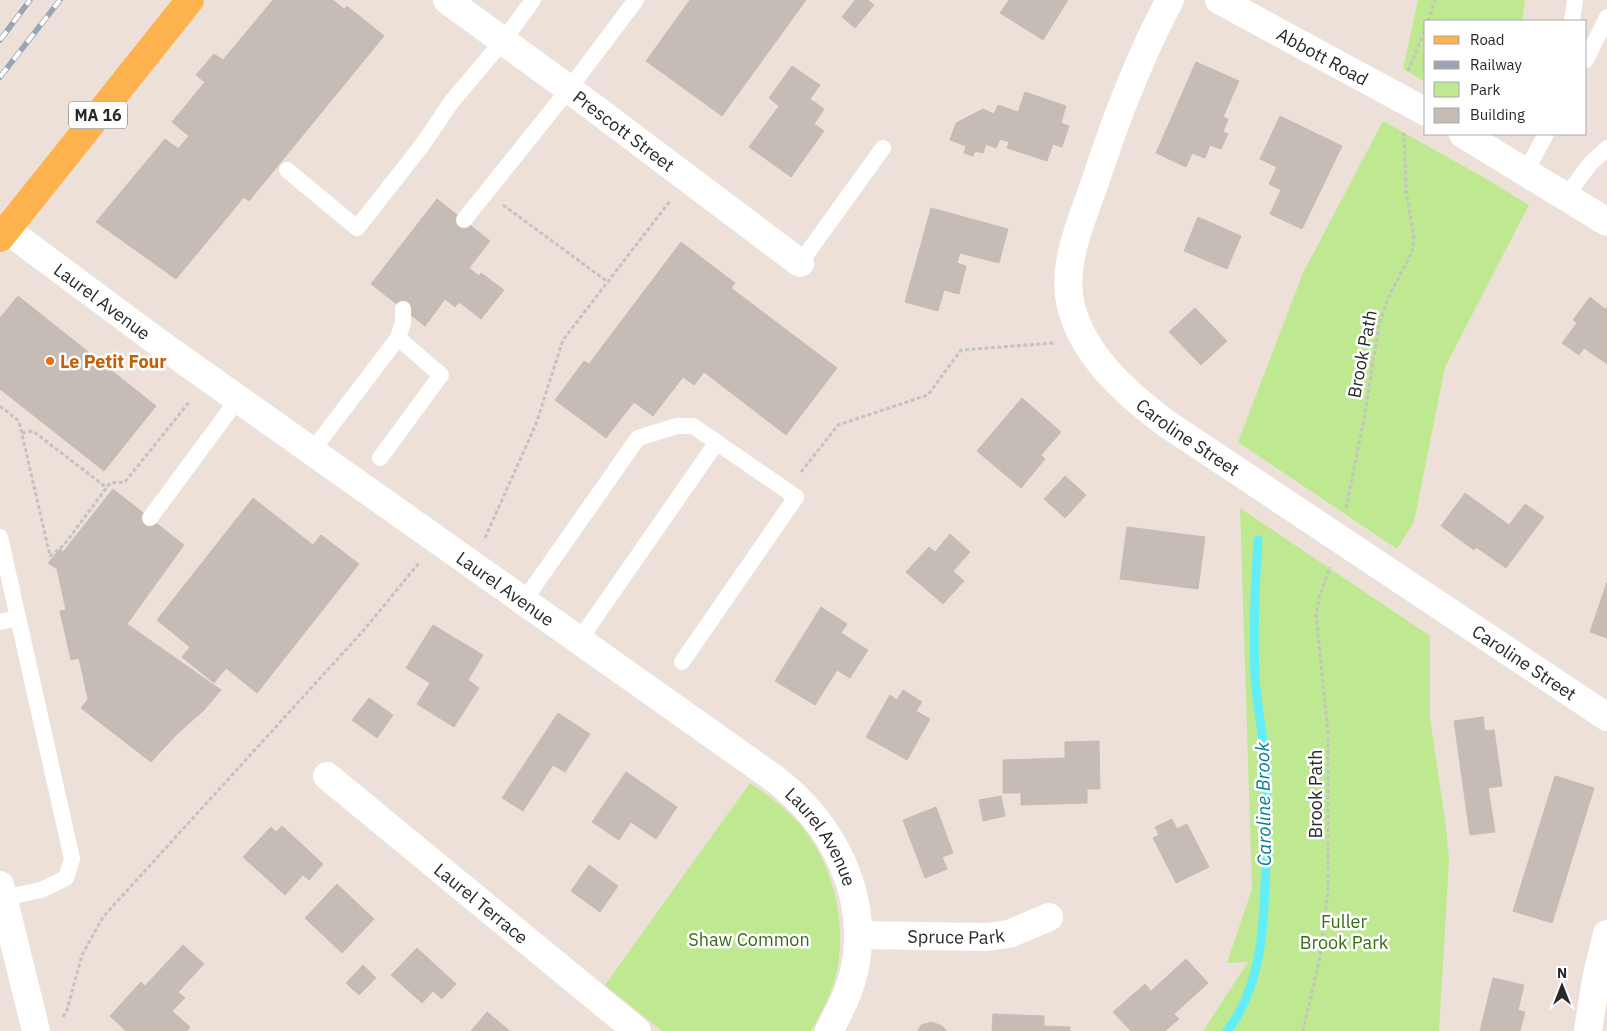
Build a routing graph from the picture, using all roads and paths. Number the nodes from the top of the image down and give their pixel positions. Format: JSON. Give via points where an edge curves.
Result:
{"nodes":[{"id":1,"x":190,"y":0,"type":"edge"},
{"id":2,"x":447,"y":0,"type":"edge"},
{"id":3,"x":533,"y":0,"type":"edge"},
{"id":4,"x":636,"y":0,"type":"edge"},
{"id":5,"x":1170,"y":0,"type":"edge"},
{"id":6,"x":1219,"y":0,"type":"edge"},
{"id":7,"x":1435,"y":0,"type":"edge"},
{"id":8,"x":1575,"y":0,"type":"edge"},
{"id":9,"x":1607,"y":17,"type":"edge"},
{"id":10,"x":1428,"y":20,"type":"edge"},
{"id":11,"x":1572,"y":20,"type":"edge"},
{"id":12,"x":1424,"y":32,"type":"edge"},
{"id":13,"x":503,"y":41,"type":"junction"},
{"id":14,"x":1587,"y":58,"type":"edge"},
{"id":15,"x":1407,"y":74,"type":"dead end"},
{"id":16,"x":569,"y":89,"type":"junction"},
{"id":17,"x":1424,"y":111,"type":"edge"},
{"id":18,"x":1404,"y":132,"type":"dead end"},
{"id":19,"x":1466,"y":135,"type":"edge"},
{"id":20,"x":1545,"y":135,"type":"edge"},
{"id":21,"x":883,"y":148,"type":"dead end"},
{"id":22,"x":1607,"y":148,"type":"edge"},
{"id":23,"x":287,"y":170,"type":"dead end"},
{"id":24,"x":1526,"y":171,"type":"junction"},
{"id":25,"x":688,"y":178,"type":"junction"},
{"id":26,"x":486,"y":193,"type":"junction"},
{"id":27,"x":1566,"y":196,"type":"junction"},
{"id":28,"x":464,"y":220,"type":"dead end"},
{"id":29,"x":1607,"y":222,"type":"edge"},
{"id":30,"x":3,"y":234,"type":"edge"},
{"id":31,"x":800,"y":263,"type":"joint"},
{"id":32,"x":608,"y":282,"type":"junction"},
{"id":33,"x":403,"y":309,"type":"dead end"},
{"id":34,"x":398,"y":338,"type":"junction"},
{"id":35,"x":1086,"y":340,"type":"junction"},
{"id":36,"x":192,"y":398,"type":"dead end"},
{"id":37,"x":238,"y":398,"type":"junction"},
{"id":38,"x":0,"y":406,"type":"edge"},
{"id":39,"x":22,"y":433,"type":"junction"},
{"id":40,"x":717,"y":442,"type":"junction"},
{"id":41,"x":312,"y":450,"type":"junction"},
{"id":42,"x":380,"y":458,"type":"dead end"},
{"id":43,"x":107,"y":488,"type":"junction"},
{"id":44,"x":786,"y":490,"type":"junction"},
{"id":45,"x":1345,"y":517,"type":"dead end"},
{"id":46,"x":150,"y":518,"type":"dead end"},
{"id":47,"x":0,"y":537,"type":"edge"},
{"id":48,"x":437,"y":540,"type":"junction"},
{"id":49,"x":1333,"y":558,"type":"dead end"},
{"id":50,"x":470,"y":564,"type":"junction"},
{"id":51,"x":523,"y":602,"type":"junction"},
{"id":52,"x":18,"y":618,"type":"junction"},
{"id":53,"x":0,"y":622,"type":"edge"},
{"id":54,"x":578,"y":642,"type":"junction"},
{"id":55,"x":682,"y":662,"type":"dead end"},
{"id":56,"x":1607,"y":717,"type":"edge"},
{"id":57,"x":327,"y":776,"type":"dead end"},
{"id":58,"x":1,"y":892,"type":"edge"},
{"id":59,"x":1049,"y":917,"type":"dead end"},
{"id":60,"x":1607,"y":934,"type":"edge"},
{"id":61,"x":858,"y":935,"type":"junction"},
{"id":62,"x":5,"y":936,"type":"edge"},
{"id":63,"x":48,"y":1026,"type":"edge"},
{"id":64,"x":637,"y":1031,"type":"edge"},
{"id":65,"x":828,"y":1031,"type":"edge"},
{"id":66,"x":1303,"y":1031,"type":"edge"},
{"id":67,"x":1588,"y":1031,"type":"edge"}],
"edges":[{"from":1,"to":30,"type":"main road","number":"MA 16"},
{"from":2,"to":13,"type":"street","name":"Prescott Street"},
{"from":3,"to":13,"type":"lane"},
{"from":4,"to":16,"type":"lane"},
{"from":5,"to":35,"type":"street","name":"Caroline Street","via":[[1122,102],[1074,247],[1069,295],[1074,317]]},
{"from":6,"to":17,"type":"street","name":"Abbott Road"},
{"from":7,"to":10,"type":"path"},
{"from":8,"to":11,"type":"lane"},
{"from":9,"to":14,"type":"lane"},
{"from":12,"to":15,"type":"path"},
{"from":13,"to":16,"type":"street","name":"Prescott Street"},
{"from":13,"to":23,"type":"lane","via":[[452,100],[423,144],[356,228]]},
{"from":16,"to":25,"type":"street","name":"Prescott Street"},
{"from":16,"to":26,"type":"lane"},
{"from":18,"to":45,"type":"path","name":"Brook Path","via":[[1406,191],[1413,245],[1379,325]]},
{"from":19,"to":24,"type":"street"},
{"from":20,"to":24,"type":"lane"},
{"from":21,"to":31,"type":"lane"},
{"from":22,"to":27,"type":"lane","via":[[1590,164]]},
{"from":24,"to":27,"type":"street"},
{"from":25,"to":31,"type":"street","name":"Prescott Street"},
{"from":25,"to":32,"type":"path"},
{"from":26,"to":28,"type":"lane"},
{"from":26,"to":32,"type":"path"},
{"from":27,"to":29,"type":"street"},
{"from":30,"to":37,"type":"street","name":"Laurel Avenue"},
{"from":32,"to":50,"type":"path","via":[[563,340],[536,424],[486,538]]},
{"from":33,"to":34,"type":"lane"},
{"from":34,"to":41,"type":"lane"},
{"from":34,"to":42,"type":"lane","via":[[441,375]]},
{"from":35,"to":44,"type":"path","via":[[961,350],[928,395],[838,425]]},
{"from":35,"to":56,"type":"street","name":"Caroline Street","via":[[1123,386],[1167,424]]},
{"from":36,"to":43,"type":"path","via":[[125,482],[110,483]]},
{"from":37,"to":41,"type":"street","name":"Laurel Avenue"},
{"from":37,"to":46,"type":"lane"},
{"from":38,"to":39,"type":"path","via":[[19,421]]},
{"from":39,"to":43,"type":"path","via":[[33,431]]},
{"from":39,"to":43,"type":"path","via":[[50,556],[64,545]]},
{"from":40,"to":44,"type":"lane"},
{"from":40,"to":51,"type":"lane","via":[[699,429],[685,425],[638,438]]},
{"from":40,"to":54,"type":"lane"},
{"from":41,"to":48,"type":"street","name":"Laurel Avenue"},
{"from":44,"to":55,"type":"lane","via":[[796,497]]},
{"from":47,"to":52,"type":"lane"},
{"from":48,"to":50,"type":"street","name":"Laurel Avenue"},
{"from":48,"to":63,"type":"path","via":[[363,631],[103,917],[82,955],[67,1010]]},
{"from":49,"to":66,"type":"path","name":"Brook Path","via":[[1316,615],[1328,733],[1328,891],[1320,958]]},
{"from":50,"to":51,"type":"street","name":"Laurel Avenue"},
{"from":51,"to":54,"type":"street","name":"Laurel Avenue"},
{"from":52,"to":53,"type":"lane"},
{"from":52,"to":58,"type":"lane","via":[[72,859],[66,878],[53,885]]},
{"from":54,"to":61,"type":"street","name":"Laurel Avenue","via":[[775,779],[803,803],[825,831],[843,863]]},
{"from":57,"to":64,"type":"street","name":"Laurel Terrace"},
{"from":58,"to":62,"type":"street"},
{"from":59,"to":61,"type":"street","name":"Spruce Park","via":[[1009,934],[988,937]]},
{"from":60,"to":67,"type":"street"},
{"from":61,"to":65,"type":"street","name":"Laurel Avenue","via":[[854,973]]},
{"from":62,"to":63,"type":"street"}]}
